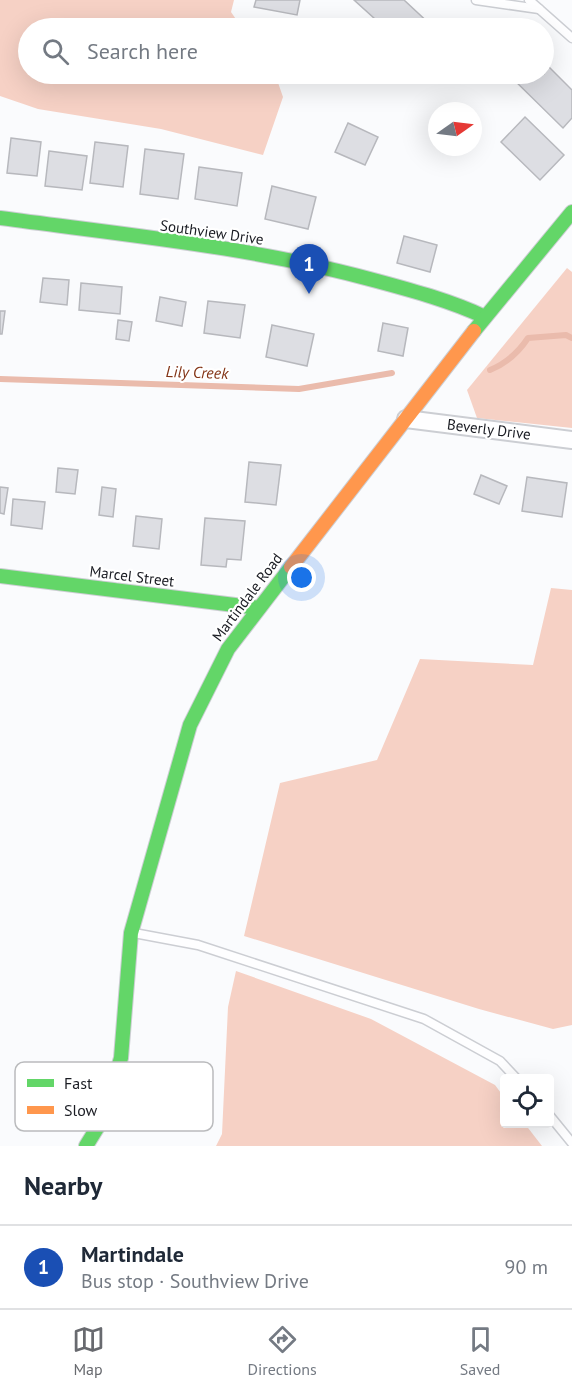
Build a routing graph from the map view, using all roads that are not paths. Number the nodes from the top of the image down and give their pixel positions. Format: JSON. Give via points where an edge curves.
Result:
{"nodes":[{"id":1,"x":476,"y":0,"type":"edge"},
{"id":2,"x":529,"y":0,"type":"edge"},
{"id":3,"x":539,"y":9,"type":"junction"},
{"id":4,"x":549,"y":18,"type":"edge"},
{"id":5,"x":554,"y":22,"type":"edge"},
{"id":6,"x":572,"y":38,"type":"edge"},
{"id":7,"x":572,"y":212,"type":"edge"},
{"id":8,"x":0,"y":218,"type":"edge"},
{"id":9,"x":484,"y":317,"type":"junction"},
{"id":10,"x":406,"y":419,"type":"junction"},
{"id":11,"x":572,"y":440,"type":"edge"},
{"id":12,"x":0,"y":576,"type":"edge"},
{"id":13,"x":259,"y":608,"type":"junction"},
{"id":14,"x":131,"y":933,"type":"junction"},
{"id":15,"x":120,"y":1062,"type":"edge"},
{"id":16,"x":512,"y":1074,"type":"edge"},
{"id":17,"x":554,"y":1122,"type":"edge"},
{"id":18,"x":95,"y":1131,"type":"edge"},
{"id":19,"x":572,"y":1143,"type":"edge"},
{"id":20,"x":86,"y":1146,"type":"edge"}],
"edges":[{"from":1,"to":3,"type":"lane"},
{"from":2,"to":3,"type":"lane"},
{"from":3,"to":4,"type":"lane"},
{"from":5,"to":6,"type":"lane"},
{"from":7,"to":9,"type":"street","name":"Martindale Road"},
{"from":8,"to":9,"type":"street","name":"Southview Drive","via":[[260,254],[410,290]]},
{"from":9,"to":10,"type":"street","name":"Martindale Road"},
{"from":10,"to":11,"type":"street","name":"Beverly Drive"},
{"from":10,"to":13,"type":"street","name":"Martindale Road"},
{"from":12,"to":13,"type":"street","name":"Marcel Street"},
{"from":13,"to":14,"type":"street","name":"Martindale Road","via":[[228,649],[190,725]]},
{"from":14,"to":15,"type":"street","name":"Martindale Road"},
{"from":14,"to":16,"type":"lane","via":[[198,945],[424,1019],[500,1061]]},
{"from":17,"to":19,"type":"lane"},
{"from":18,"to":20,"type":"street","name":"Martindale Road"}]}
